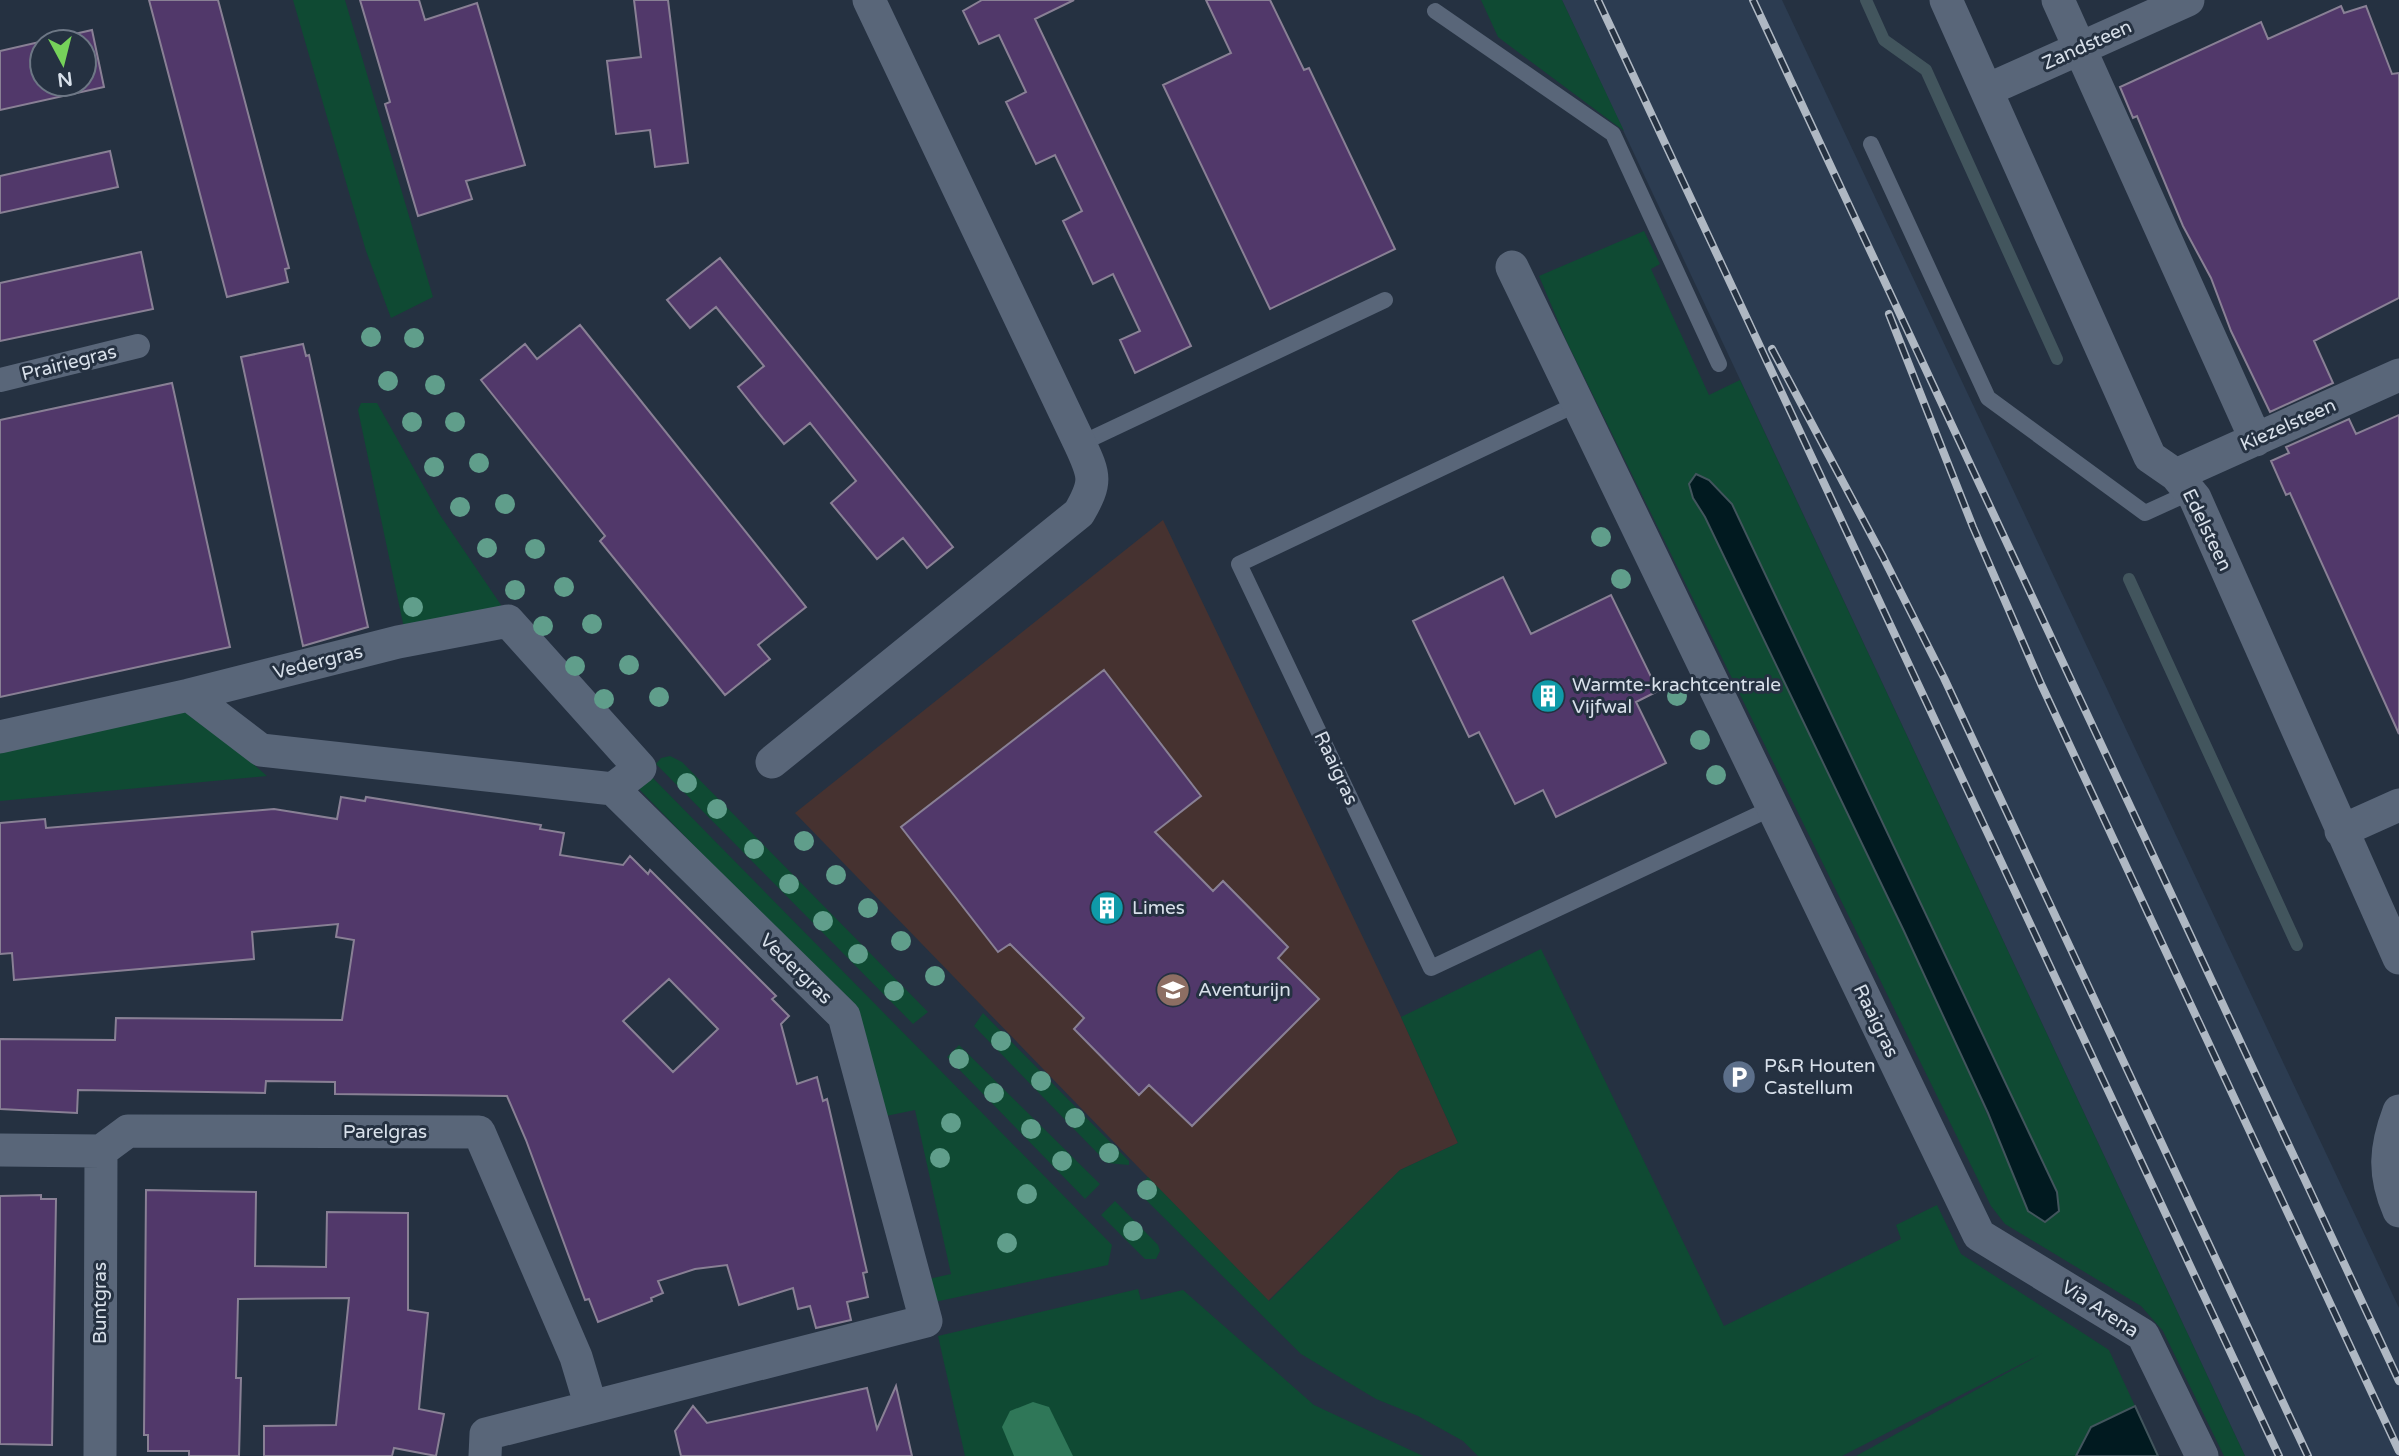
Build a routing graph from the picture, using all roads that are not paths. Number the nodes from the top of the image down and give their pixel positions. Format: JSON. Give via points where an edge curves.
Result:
{"nodes":[{"id":1,"x":869,"y":0,"type":"edge"},
{"id":2,"x":1946,"y":0,"type":"edge"},
{"id":3,"x":2058,"y":0,"type":"edge"},
{"id":4,"x":2188,"y":0,"type":"edge"},
{"id":5,"x":1435,"y":11,"type":"dead end"},
{"id":6,"x":2080,"y":49,"type":"junction"},
{"id":7,"x":1987,"y":90,"type":"junction"},
{"id":8,"x":1871,"y":144,"type":"dead end"},
{"id":9,"x":1512,"y":267,"type":"dead end"},
{"id":10,"x":1385,"y":300,"type":"dead end"},
{"id":11,"x":138,"y":346,"type":"dead end"},
{"id":12,"x":1719,"y":364,"type":"dead end"},
{"id":13,"x":2399,"y":375,"type":"edge"},
{"id":14,"x":0,"y":380,"type":"edge"},
{"id":15,"x":1577,"y":404,"type":"junction"},
{"id":16,"x":2256,"y":440,"type":"junction"},
{"id":17,"x":1080,"y":444,"type":"junction"},
{"id":18,"x":2184,"y":484,"type":"junction"},
{"id":19,"x":189,"y":695,"type":"junction"},
{"id":20,"x":0,"y":737,"type":"edge"},
{"id":21,"x":772,"y":762,"type":"dead end"},
{"id":22,"x":613,"y":789,"type":"junction"},
{"id":23,"x":2399,"y":805,"type":"edge"},
{"id":24,"x":1774,"y":807,"type":"junction"},
{"id":25,"x":2341,"y":831,"type":"junction"},
{"id":26,"x":2399,"y":958,"type":"edge"},
{"id":27,"x":2399,"y":1111,"type":"edge"},
{"id":28,"x":0,"y":1150,"type":"edge"},
{"id":29,"x":100,"y":1151,"type":"junction"},
{"id":30,"x":2399,"y":1211,"type":"edge"},
{"id":31,"x":1979,"y":1235,"type":"joint"},
{"id":32,"x":591,"y":1407,"type":"junction"},
{"id":33,"x":100,"y":1456,"type":"edge"},
{"id":34,"x":485,"y":1456,"type":"edge"},
{"id":35,"x":2202,"y":1456,"type":"edge"}],
"edges":[{"from":1,"to":17,"type":"street"},
{"from":2,"to":7,"type":"street","name":"Edelsteen"},
{"from":3,"to":6,"type":"street"},
{"from":4,"to":6,"type":"street","name":"Zandsteen"},
{"from":5,"to":12,"type":"lane","via":[[1613,134]]},
{"from":6,"to":7,"type":"street","name":"Zandsteen"},
{"from":6,"to":16,"type":"street"},
{"from":7,"to":18,"type":"street","name":"Edelsteen","via":[[2150,457]]},
{"from":8,"to":18,"type":"lane","via":[[1988,398],[2145,513]]},
{"from":9,"to":15,"type":"street","name":"Raaigras"},
{"from":10,"to":17,"type":"lane"},
{"from":11,"to":14,"type":"street","name":"Prairiegras"},
{"from":13,"to":16,"type":"street","name":"Kiezelsteen"},
{"from":15,"to":24,"type":"street","name":"Raaigras"},
{"from":15,"to":24,"type":"lane","name":"Raaigras","via":[[1239,564],[1431,968]]},
{"from":16,"to":18,"type":"street","name":"Kiezelsteen"},
{"from":17,"to":21,"type":"street","via":[[1093,473],[1093,488],[1079,513]]},
{"from":18,"to":25,"type":"street","name":"Edelsteen"},
{"from":19,"to":20,"type":"street","name":"Vedergras"},
{"from":19,"to":22,"type":"street","via":[[261,750]]},
{"from":19,"to":22,"type":"street","name":"Vedergras","via":[[398,642],[508,621],[640,768]]},
{"from":22,"to":32,"type":"street","name":"Vedergras","via":[[844,1016],[926,1321]]},
{"from":23,"to":25,"type":"street"},
{"from":24,"to":31,"type":"street","name":"Raaigras"},
{"from":25,"to":26,"type":"street","name":"Edelsteen"},
{"from":27,"to":30,"type":"street","via":[[2386,1156],[2390,1190]]},
{"from":28,"to":29,"type":"street"},
{"from":29,"to":32,"type":"street","name":"Parelgras","via":[[128,1131],[479,1132],[576,1357]]},
{"from":29,"to":33,"type":"street","name":"Buntgras"},
{"from":31,"to":35,"type":"street","name":"Via Arena","via":[[2143,1335]]},
{"from":32,"to":34,"type":"street","via":[[486,1434]]}]}
